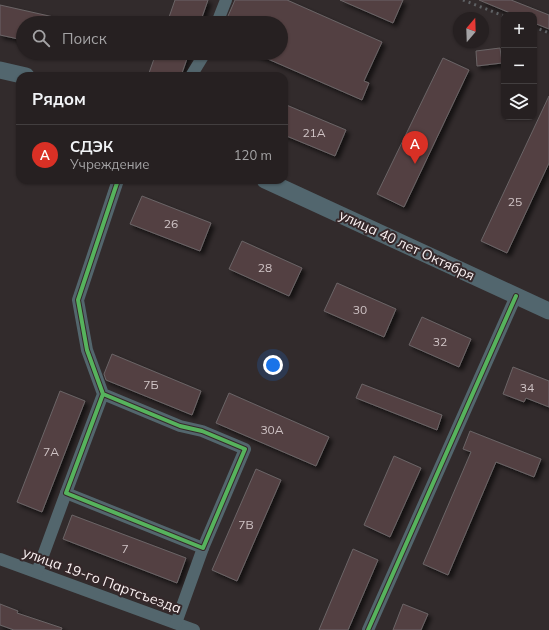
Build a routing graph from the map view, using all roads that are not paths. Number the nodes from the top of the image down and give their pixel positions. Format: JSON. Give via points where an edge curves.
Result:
{"nodes":[{"id":1,"x":226,"y":0,"type":"edge"},
{"id":2,"x":220,"y":16,"type":"edge"},
{"id":3,"x":201,"y":60,"type":"edge"},
{"id":4,"x":0,"y":70,"type":"edge"},
{"id":5,"x":193,"y":72,"type":"edge"},
{"id":6,"x":16,"y":74,"type":"edge"},
{"id":7,"x":117,"y":184,"type":"edge"},
{"id":8,"x":275,"y":184,"type":"edge"},
{"id":9,"x":516,"y":296,"type":"junction"},
{"id":10,"x":549,"y":311,"type":"edge"},
{"id":11,"x":103,"y":394,"type":"junction"},
{"id":12,"x":66,"y":493,"type":"junction"},
{"id":13,"x":203,"y":548,"type":"junction"},
{"id":14,"x":0,"y":559,"type":"edge"},
{"id":15,"x":37,"y":572,"type":"junction"},
{"id":16,"x":176,"y":623,"type":"junction"},
{"id":17,"x":194,"y":630,"type":"edge"},
{"id":18,"x":368,"y":630,"type":"edge"}],
"edges":[{"from":1,"to":2,"type":"street"},
{"from":3,"to":5,"type":"street"},
{"from":4,"to":6,"type":"main road"},
{"from":7,"to":11,"type":"street","via":[[78,300],[87,350]]},
{"from":8,"to":9,"type":"main road","name":"улица 40 лет Октября"},
{"from":9,"to":10,"type":"main road","name":"улица 40 лет Октября"},
{"from":9,"to":18,"type":"street"},
{"from":11,"to":12,"type":"street"},
{"from":11,"to":13,"type":"street","via":[[180,426],[202,431],[245,449]]},
{"from":12,"to":13,"type":"street"},
{"from":12,"to":15,"type":"street"},
{"from":13,"to":16,"type":"street"},
{"from":14,"to":15,"type":"street","name":"улица 19-го Партсъезда"},
{"from":15,"to":16,"type":"street","name":"улица 19-го Партсъезда"},
{"from":16,"to":17,"type":"street","name":"улица 19-го Партсъезда"}]}
